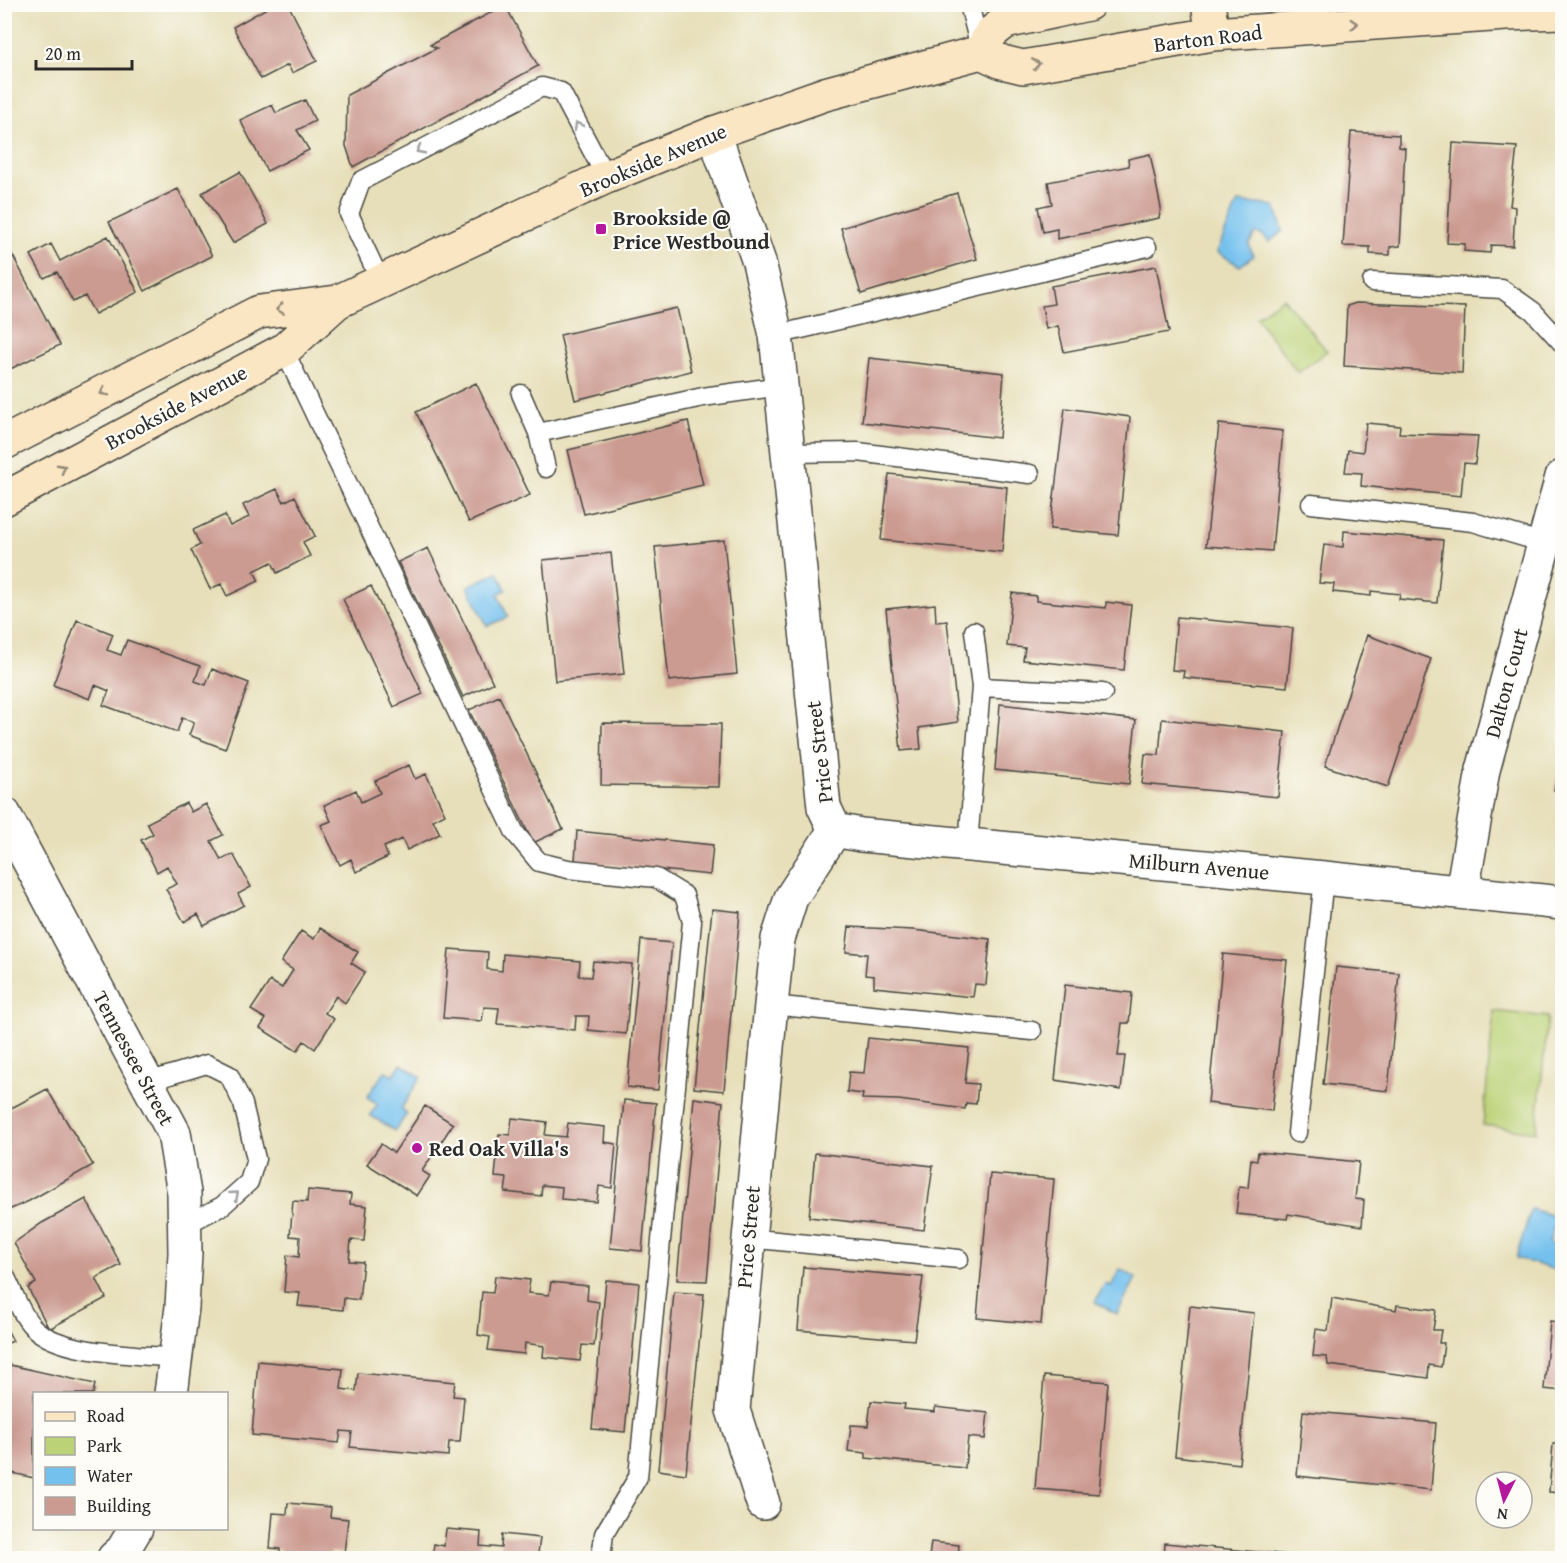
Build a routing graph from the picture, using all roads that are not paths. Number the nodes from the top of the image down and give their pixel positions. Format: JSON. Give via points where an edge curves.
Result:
{"nodes":[{"id":1,"x":969,"y":4,"type":"edge"},
{"id":2,"x":1088,"y":4,"type":"edge"},
{"id":3,"x":1325,"y":4,"type":"edge"},
{"id":4,"x":1563,"y":12,"type":"edge"},
{"id":5,"x":1211,"y":19,"type":"edge"},
{"id":6,"x":1296,"y":28,"type":"junction"},
{"id":7,"x":981,"y":52,"type":"junction"},
{"id":8,"x":714,"y":133,"type":"junction"},
{"id":9,"x":606,"y":177,"type":"junction"},
{"id":10,"x":1147,"y":247,"type":"dead end"},
{"id":11,"x":381,"y":282,"type":"junction"},
{"id":12,"x":1372,"y":282,"type":"dead end"},
{"id":13,"x":338,"y":302,"type":"junction"},
{"id":14,"x":776,"y":335,"type":"junction"},
{"id":15,"x":1563,"y":343,"type":"edge"},
{"id":16,"x":284,"y":350,"type":"junction"},
{"id":17,"x":780,"y":386,"type":"junction"},
{"id":18,"x":521,"y":394,"type":"dead end"},
{"id":19,"x":538,"y":433,"type":"junction"},
{"id":20,"x":4,"y":443,"type":"edge"},
{"id":21,"x":789,"y":453,"type":"junction"},
{"id":22,"x":546,"y":468,"type":"dead end"},
{"id":23,"x":1030,"y":474,"type":"dead end"},
{"id":24,"x":1563,"y":477,"type":"edge"},
{"id":25,"x":4,"y":499,"type":"edge"},
{"id":26,"x":1311,"y":504,"type":"dead end"},
{"id":27,"x":1544,"y":543,"type":"junction"},
{"id":28,"x":974,"y":631,"type":"dead end"},
{"id":29,"x":981,"y":687,"type":"junction"},
{"id":30,"x":1103,"y":693,"type":"dead end"},
{"id":31,"x":4,"y":814,"type":"edge"},
{"id":32,"x":835,"y":830,"type":"junction"},
{"id":33,"x":968,"y":844,"type":"junction"},
{"id":34,"x":1324,"y":878,"type":"junction"},
{"id":35,"x":1462,"y":892,"type":"junction"},
{"id":36,"x":1563,"y":903,"type":"edge"},
{"id":37,"x":771,"y":1005,"type":"junction"},
{"id":38,"x":1032,"y":1031,"type":"dead end"},
{"id":39,"x":147,"y":1082,"type":"junction"},
{"id":40,"x":1297,"y":1133,"type":"dead end"},
{"id":41,"x":185,"y":1225,"type":"junction"},
{"id":42,"x":747,"y":1238,"type":"junction"},
{"id":43,"x":959,"y":1259,"type":"dead end"},
{"id":44,"x":4,"y":1274,"type":"edge"},
{"id":45,"x":176,"y":1358,"type":"junction"},
{"id":46,"x":171,"y":1392,"type":"edge"},
{"id":47,"x":763,"y":1503,"type":"dead end"},
{"id":48,"x":134,"y":1530,"type":"edge"},
{"id":49,"x":114,"y":1558,"type":"edge"},
{"id":50,"x":602,"y":1558,"type":"edge"}],
"edges":[{"from":1,"to":7,"type":"lane"},
{"from":2,"to":7,"type":"main road","via":[[1005,22],[991,33]]},
{"from":3,"to":6,"type":"main road"},
{"from":6,"to":4,"type":"main road","name":"Barton Road","one_way":true},
{"from":5,"to":6,"type":"main road","name":"Barton Road"},
{"from":7,"to":5,"type":"main road","name":"Barton Road","one_way":true,"via":[[1023,67]]},
{"from":7,"to":8,"type":"main road","name":"Brookside Avenue","via":[[825,94]]},
{"from":8,"to":9,"type":"main road","name":"Brookside Avenue"},
{"from":8,"to":14,"type":"street","name":"Price Street","via":[[759,262]]},
{"from":9,"to":11,"type":"main road","name":"Brookside Avenue"},
{"from":9,"to":11,"type":"lane","one_way":true,"via":[[561,92],[542,87],[361,181],[349,214]]},
{"from":10,"to":14,"type":"lane"},
{"from":11,"to":13,"type":"main road","name":"Brookside Avenue"},
{"from":12,"to":15,"type":"lane","via":[[1502,289],[1533,312]]},
{"from":13,"to":16,"type":"main road","name":"Brookside Avenue"},
{"from":13,"to":20,"type":"main road","name":"Brookside Avenue","one_way":true,"via":[[259,312]]},
{"from":14,"to":17,"type":"street","name":"Price Street"},
{"from":25,"to":16,"type":"main road","name":"Brookside Avenue","one_way":true},
{"from":16,"to":50,"type":"lane","via":[[515,833],[539,862],[568,869],[656,878],[684,895],[692,922],[638,1477],[604,1534]]},
{"from":17,"to":19,"type":"lane","via":[[703,397]]},
{"from":17,"to":21,"type":"street","name":"Price Street"},
{"from":18,"to":19,"type":"lane"},
{"from":19,"to":22,"type":"lane"},
{"from":21,"to":23,"type":"lane","via":[[858,452]]},
{"from":21,"to":32,"type":"street","name":"Price Street","via":[[824,807]]},
{"from":24,"to":27,"type":"street","name":"Dalton Court"},
{"from":26,"to":27,"type":"lane","via":[[1473,522]]},
{"from":27,"to":35,"type":"street","name":"Dalton Court","via":[[1483,770]]},
{"from":28,"to":29,"type":"lane"},
{"from":29,"to":30,"type":"lane"},
{"from":29,"to":33,"type":"lane"},
{"from":31,"to":39,"type":"street","name":"Tennessee Street"},
{"from":32,"to":33,"type":"street","name":"Milburn Avenue","via":[[861,836]]},
{"from":32,"to":37,"type":"street","name":"Price Street","via":[[791,898],[778,939]]},
{"from":33,"to":34,"type":"street","name":"Milburn Avenue"},
{"from":34,"to":35,"type":"street","name":"Milburn Avenue"},
{"from":34,"to":40,"type":"lane"},
{"from":35,"to":36,"type":"street","name":"Milburn Avenue"},
{"from":37,"to":38,"type":"lane"},
{"from":37,"to":42,"type":"street","name":"Price Street"},
{"from":39,"to":41,"type":"street","name":"Tennessee Street","via":[[174,1133]]},
{"from":41,"to":39,"type":"lane","one_way":true,"via":[[222,1206],[249,1182],[256,1159],[243,1104],[229,1075],[207,1064]]},
{"from":41,"to":45,"type":"street","name":"Tennessee Street"},
{"from":42,"to":43,"type":"lane"},
{"from":42,"to":47,"type":"street","name":"Price Street","via":[[733,1410]]},
{"from":44,"to":45,"type":"lane","via":[[31,1326],[48,1339],[81,1347]]},
{"from":45,"to":46,"type":"street","name":"Tennessee Street"},
{"from":48,"to":49,"type":"street"}]}
